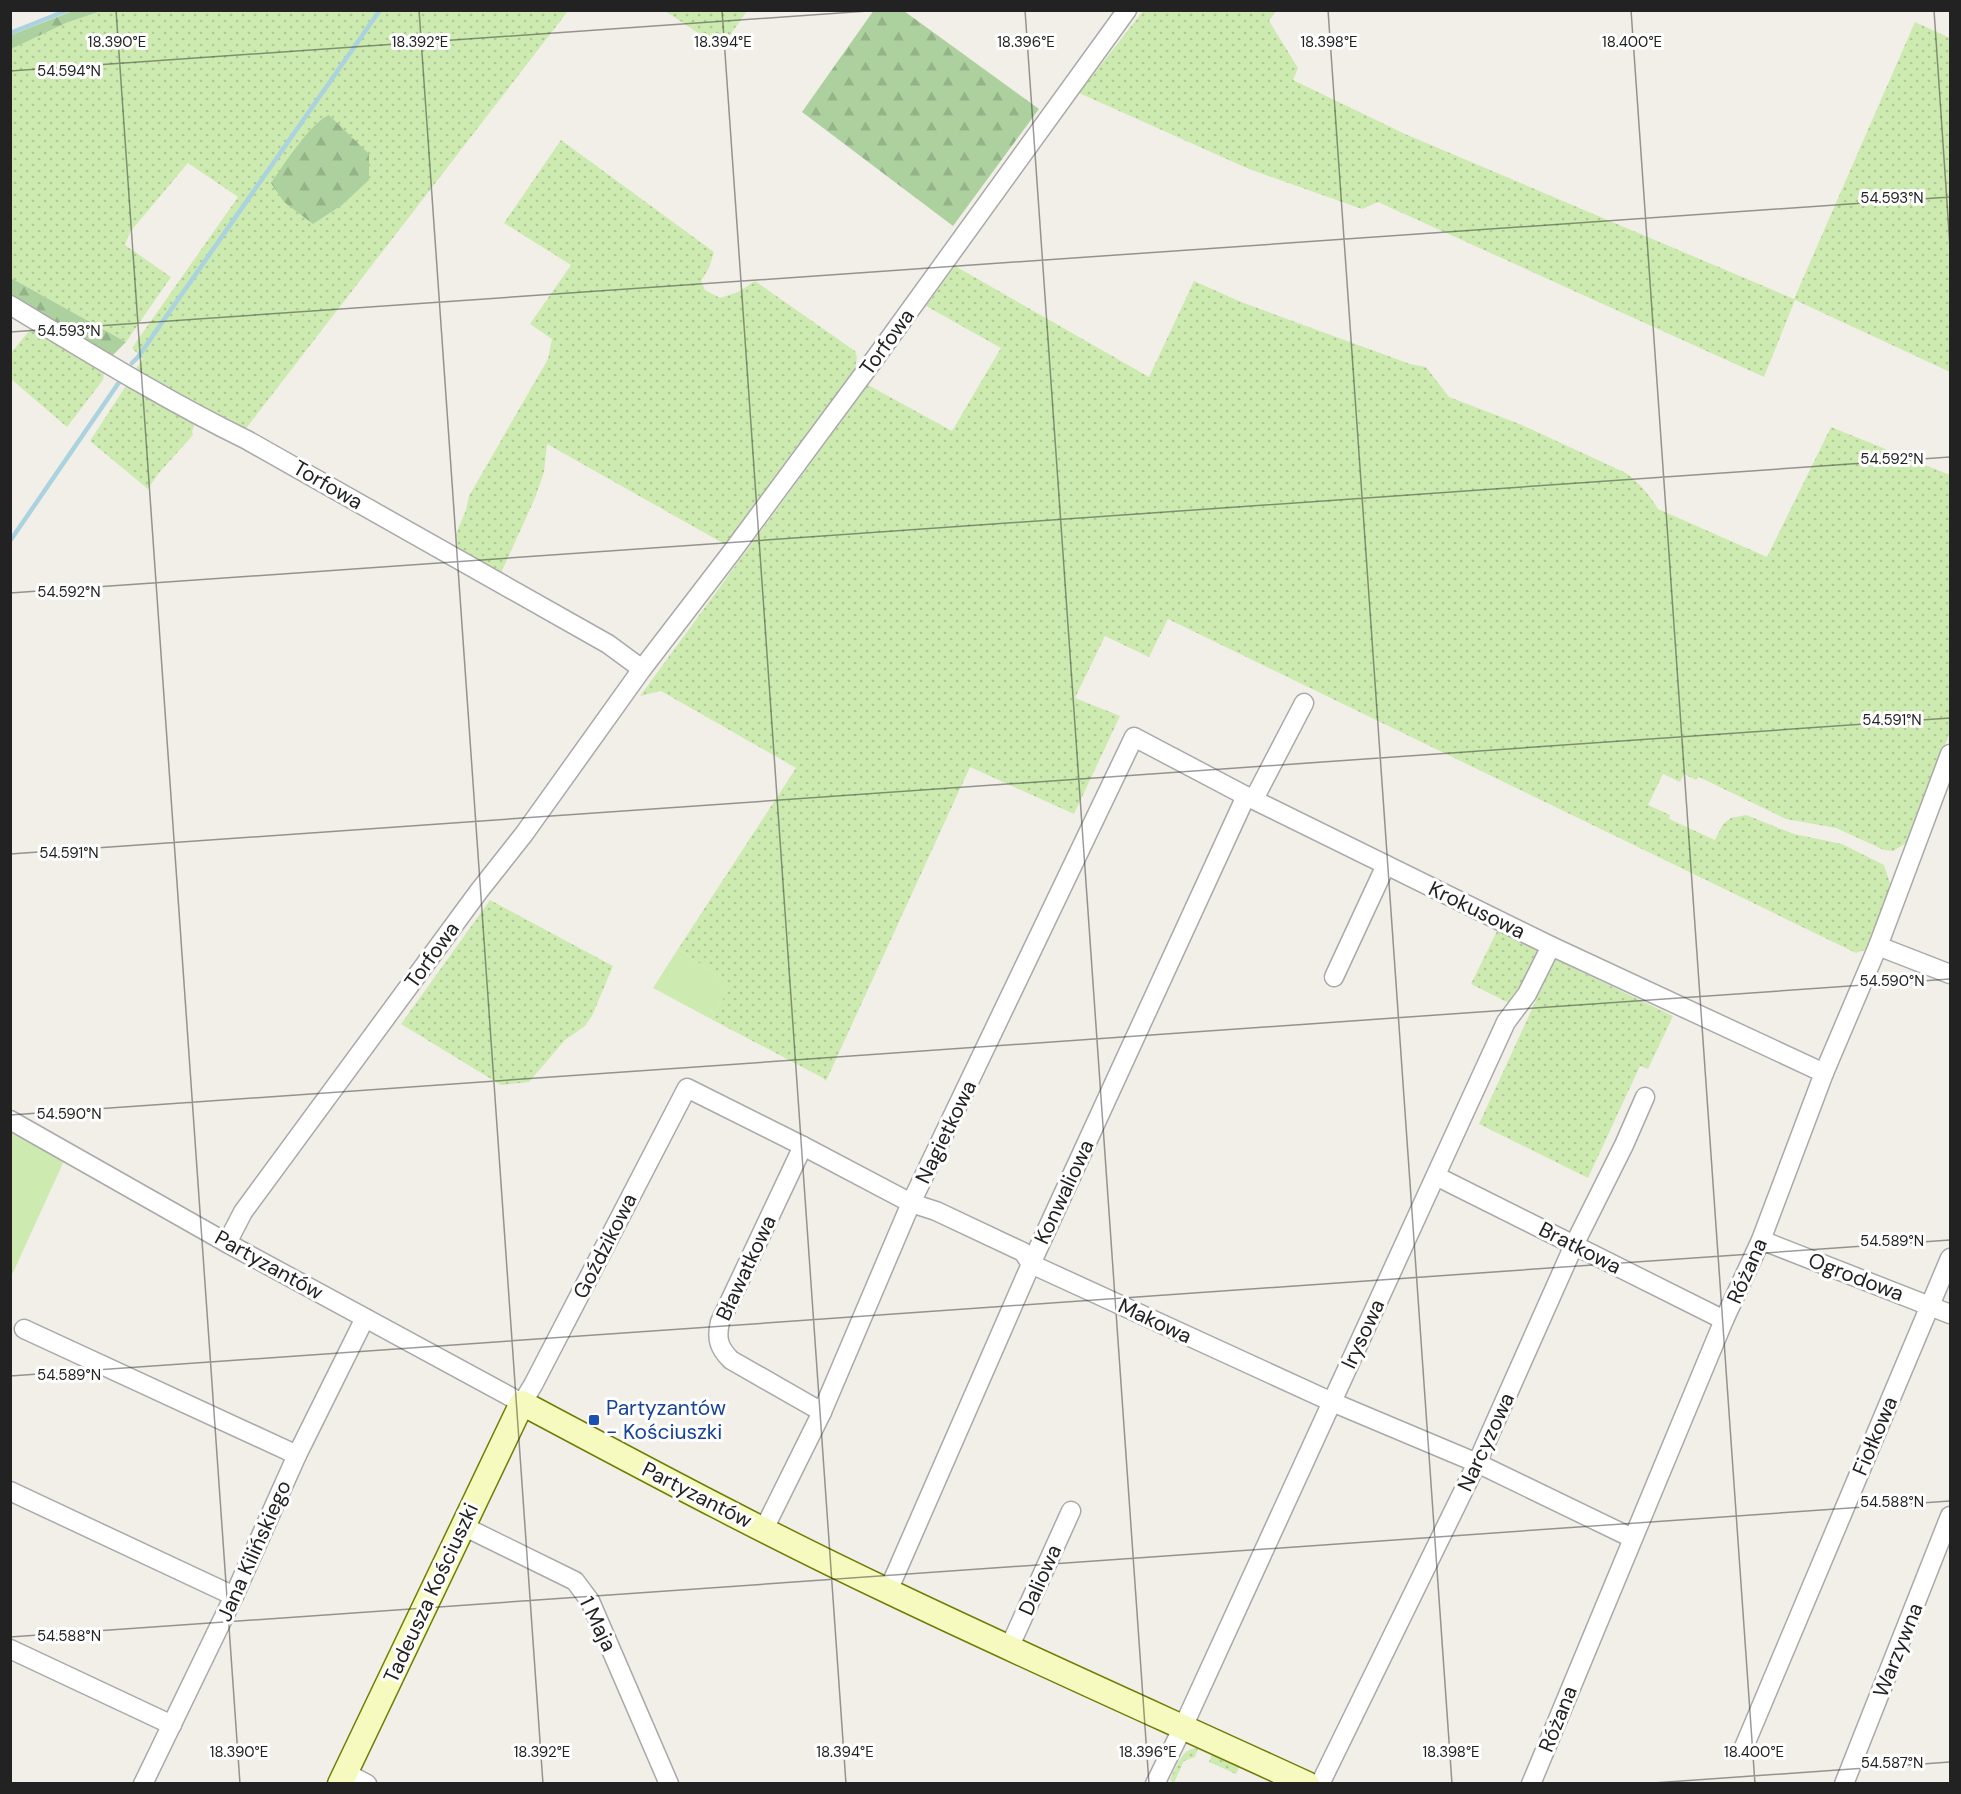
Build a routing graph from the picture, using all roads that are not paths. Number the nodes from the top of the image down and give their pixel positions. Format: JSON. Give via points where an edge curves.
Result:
{"nodes":[{"id":1,"x":1127,"y":10,"type":"edge"},
{"id":2,"x":10,"y":305,"type":"edge"},
{"id":3,"x":642,"y":669,"type":"junction"},
{"id":4,"x":1304,"y":703,"type":"dead end"},
{"id":5,"x":1134,"y":737,"type":"joint"},
{"id":6,"x":1950,"y":754,"type":"edge"},
{"id":7,"x":1250,"y":797,"type":"junction"},
{"id":8,"x":1386,"y":865,"type":"junction"},
{"id":9,"x":1551,"y":946,"type":"junction"},
{"id":10,"x":1878,"y":946,"type":"junction"},
{"id":11,"x":1950,"y":975,"type":"edge"},
{"id":12,"x":1334,"y":977,"type":"dead end"},
{"id":13,"x":1824,"y":1073,"type":"junction"},
{"id":14,"x":687,"y":1088,"type":"joint"},
{"id":15,"x":1646,"y":1097,"type":"dead end"},
{"id":16,"x":10,"y":1120,"type":"edge"},
{"id":17,"x":803,"y":1146,"type":"junction"},
{"id":18,"x":1436,"y":1176,"type":"junction"},
{"id":19,"x":912,"y":1203,"type":"junction"},
{"id":20,"x":1761,"y":1240,"type":"junction"},
{"id":21,"x":227,"y":1243,"type":"junction"},
{"id":22,"x":1574,"y":1245,"type":"junction"},
{"id":23,"x":1950,"y":1258,"type":"edge"},
{"id":24,"x":1031,"y":1264,"type":"junction"},
{"id":25,"x":1930,"y":1306,"type":"junction"},
{"id":26,"x":1950,"y":1314,"type":"edge"},
{"id":27,"x":365,"y":1318,"type":"junction"},
{"id":28,"x":1724,"y":1320,"type":"junction"},
{"id":29,"x":24,"y":1329,"type":"dead end"},
{"id":30,"x":522,"y":1402,"type":"junction"},
{"id":31,"x":1332,"y":1402,"type":"junction"},
{"id":32,"x":822,"y":1412,"type":"junction"},
{"id":33,"x":297,"y":1455,"type":"junction"},
{"id":34,"x":1477,"y":1463,"type":"junction"},
{"id":35,"x":10,"y":1491,"type":"edge"},
{"id":36,"x":1071,"y":1511,"type":"dead end"},
{"id":37,"x":1950,"y":1516,"type":"edge"},
{"id":38,"x":463,"y":1526,"type":"junction"},
{"id":39,"x":764,"y":1529,"type":"junction"},
{"id":40,"x":1632,"y":1538,"type":"junction"},
{"id":41,"x":888,"y":1591,"type":"junction"},
{"id":42,"x":234,"y":1596,"type":"junction"},
{"id":43,"x":1009,"y":1648,"type":"junction"},
{"id":44,"x":10,"y":1649,"type":"edge"},
{"id":45,"x":172,"y":1725,"type":"junction"},
{"id":46,"x":1183,"y":1727,"type":"junction"},
{"id":47,"x":1744,"y":1747,"type":"dead end"},
{"id":48,"x":343,"y":1778,"type":"edge"},
{"id":49,"x":143,"y":1784,"type":"edge"},
{"id":50,"x":367,"y":1784,"type":"edge"},
{"id":51,"x":669,"y":1784,"type":"edge"},
{"id":52,"x":1155,"y":1784,"type":"edge"},
{"id":53,"x":1307,"y":1784,"type":"edge"},
{"id":54,"x":1320,"y":1784,"type":"edge"},
{"id":55,"x":1531,"y":1784,"type":"edge"},
{"id":56,"x":1844,"y":1784,"type":"edge"}],
"edges":[{"from":1,"to":3,"type":"street","name":"Torfowa","via":[[876,357]]},
{"from":2,"to":3,"type":"street","name":"Torfowa","via":[[115,369],[608,644]]},
{"from":3,"to":21,"type":"street","name":"Torfowa","via":[[243,1212]]},
{"from":4,"to":7,"type":"street","name":"Konwaliowa"},
{"from":5,"to":7,"type":"street","name":"Krokusowa"},
{"from":5,"to":19,"type":"street","name":"Nagietkowa"},
{"from":6,"to":10,"type":"street","name":"Różana"},
{"from":7,"to":8,"type":"street","name":"Krokusowa"},
{"from":7,"to":24,"type":"street","name":"Konwaliowa"},
{"from":8,"to":9,"type":"street","name":"Krokusowa"},
{"from":8,"to":12,"type":"street"},
{"from":9,"to":13,"type":"street","name":"Krokusowa"},
{"from":9,"to":18,"type":"street","name":"Irysowa","via":[[1527,994],[1506,1022]]},
{"from":10,"to":11,"type":"street"},
{"from":10,"to":13,"type":"street","name":"Różana"},
{"from":13,"to":20,"type":"street","name":"Różana"},
{"from":14,"to":17,"type":"street","name":"Makowa"},
{"from":14,"to":30,"type":"street","name":"Goździkowa"},
{"from":15,"to":22,"type":"street","name":"Narcyzowa"},
{"from":16,"to":21,"type":"street","name":"Partyzantów"},
{"from":17,"to":19,"type":"street","name":"Makowa"},
{"from":17,"to":32,"type":"street","name":"Bławatkowa","via":[[720,1322],[717,1339],[731,1360]]},
{"from":18,"to":22,"type":"street","name":"Bratkowa"},
{"from":18,"to":31,"type":"street","name":"Irysowa"},
{"from":19,"to":24,"type":"street","name":"Makowa","via":[[1023,1252]]},
{"from":19,"to":32,"type":"street","name":"Nagietkowa"},
{"from":20,"to":25,"type":"street","name":"Ogrodowa"},
{"from":20,"to":28,"type":"street","name":"Różana"},
{"from":21,"to":27,"type":"street","name":"Partyzantów"},
{"from":22,"to":28,"type":"street","name":"Bratkowa"},
{"from":22,"to":34,"type":"street","name":"Narcyzowa"},
{"from":23,"to":25,"type":"street","name":"Fiołkowa"},
{"from":24,"to":31,"type":"street","name":"Makowa"},
{"from":24,"to":41,"type":"street","name":"Konwaliowa"},
{"from":25,"to":26,"type":"street","name":"Ogrodowa"},
{"from":25,"to":47,"type":"street","name":"Fiołkowa"},
{"from":27,"to":30,"type":"street","name":"Partyzantów"},
{"from":27,"to":33,"type":"street","name":"Jana Kilińskiego"},
{"from":28,"to":40,"type":"street","name":"Różana"},
{"from":29,"to":33,"type":"street"},
{"from":30,"to":38,"type":"street","name":"Tadeusza Kościuszki"},
{"from":30,"to":39,"type":"street","name":"Partyzantów"},
{"from":31,"to":34,"type":"street","name":"Makowa"},
{"from":31,"to":46,"type":"street","name":"Irysowa"},
{"from":32,"to":39,"type":"street","name":"Nagietkowa"},
{"from":33,"to":42,"type":"street","name":"Jana Kilińskiego"},
{"from":34,"to":40,"type":"street","name":"Makowa"},
{"from":34,"to":54,"type":"street","name":"Narcyzowa"},
{"from":35,"to":42,"type":"street"},
{"from":36,"to":43,"type":"street","name":"Daliowa"},
{"from":37,"to":56,"type":"street","name":"Warzywna"},
{"from":38,"to":48,"type":"street","name":"Tadeusza Kościuszki"},
{"from":38,"to":51,"type":"street","name":"1 Maja","via":[[575,1581],[590,1601]]},
{"from":39,"to":41,"type":"street","name":"Partyzantów"},
{"from":40,"to":55,"type":"street","name":"Różana"},
{"from":41,"to":43,"type":"street","name":"Partyzantów"},
{"from":42,"to":45,"type":"street","name":"Jana Kilińskiego"},
{"from":43,"to":46,"type":"street","name":"Partyzantów"},
{"from":44,"to":45,"type":"street"},
{"from":45,"to":49,"type":"street","name":"Jana Kilińskiego"},
{"from":46,"to":52,"type":"street","name":"Irysowa"},
{"from":46,"to":53,"type":"street","name":"Partyzantów"},
{"from":48,"to":50,"type":"street"}]}
